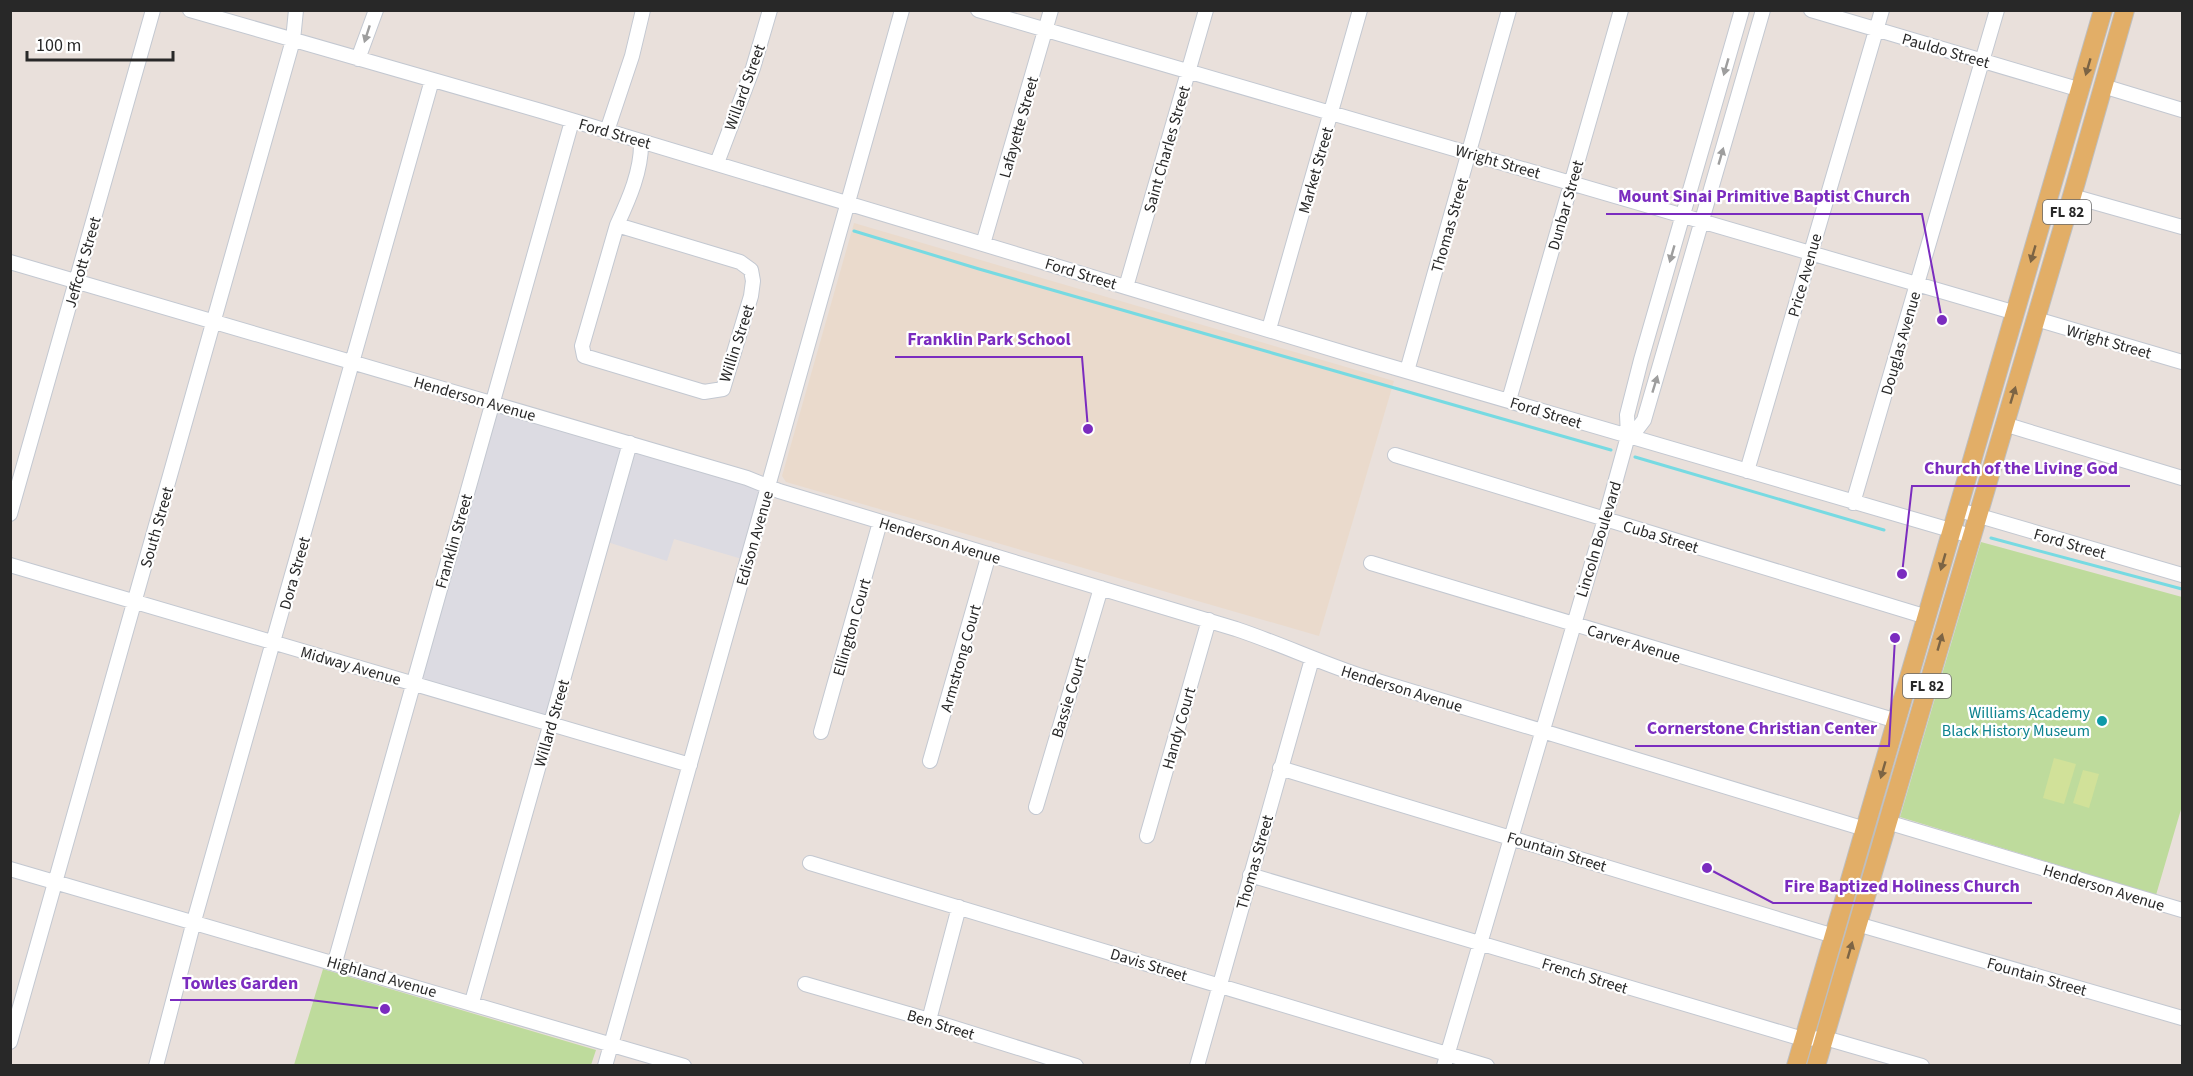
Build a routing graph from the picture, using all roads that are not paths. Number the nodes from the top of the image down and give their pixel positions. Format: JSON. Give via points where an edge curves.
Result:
{"nodes":[{"id":1,"x":153,"y":10,"type":"edge"},
{"id":2,"x":190,"y":10,"type":"edge"},
{"id":3,"x":296,"y":10,"type":"edge"},
{"id":4,"x":376,"y":10,"type":"edge"},
{"id":5,"x":644,"y":10,"type":"edge"},
{"id":6,"x":770,"y":10,"type":"edge"},
{"id":7,"x":902,"y":10,"type":"edge"},
{"id":8,"x":978,"y":10,"type":"edge"},
{"id":9,"x":1051,"y":10,"type":"edge"},
{"id":10,"x":1206,"y":10,"type":"edge"},
{"id":11,"x":1360,"y":10,"type":"edge"},
{"id":12,"x":1509,"y":10,"type":"edge"},
{"id":13,"x":1621,"y":10,"type":"edge"},
{"id":14,"x":1742,"y":10,"type":"edge"},
{"id":15,"x":1763,"y":10,"type":"edge"},
{"id":16,"x":1811,"y":10,"type":"edge"},
{"id":17,"x":1882,"y":10,"type":"edge"},
{"id":18,"x":1997,"y":10,"type":"edge"},
{"id":19,"x":2103,"y":10,"type":"edge"},
{"id":20,"x":2125,"y":10,"type":"edge"},
{"id":21,"x":1046,"y":30,"type":"junction"},
{"id":22,"x":1876,"y":30,"type":"junction"},
{"id":23,"x":292,"y":40,"type":"junction"},
{"id":24,"x":358,"y":59,"type":"junction"},
{"id":25,"x":1982,"y":60,"type":"junction"},
{"id":26,"x":1188,"y":71,"type":"junction"},
{"id":27,"x":432,"y":80,"type":"junction"},
{"id":28,"x":2103,"y":86,"type":"junction"},
{"id":29,"x":2081,"y":90,"type":"junction"},
{"id":30,"x":2182,"y":110,"type":"edge"},
{"id":31,"x":2075,"y":111,"type":"junction"},
{"id":32,"x":1331,"y":112,"type":"junction"},
{"id":33,"x":572,"y":121,"type":"junction"},
{"id":34,"x":607,"y":131,"type":"junction"},
{"id":35,"x":641,"y":141,"type":"junction"},
{"id":36,"x":1470,"y":152,"type":"junction"},
{"id":37,"x":717,"y":164,"type":"junction"},
{"id":38,"x":1572,"y":183,"type":"junction"},
{"id":39,"x":2072,"y":196,"type":"junction"},
{"id":40,"x":847,"y":202,"type":"junction"},
{"id":41,"x":1683,"y":215,"type":"junction"},
{"id":42,"x":1702,"y":221,"type":"junction"},
{"id":43,"x":617,"y":225,"type":"junction"},
{"id":44,"x":2182,"y":227,"type":"edge"},
{"id":45,"x":983,"y":244,"type":"junction"},
{"id":46,"x":1811,"y":253,"type":"junction"},
{"id":47,"x":10,"y":262,"type":"edge"},
{"id":48,"x":76,"y":281,"type":"junction"},
{"id":49,"x":1917,"y":284,"type":"junction"},
{"id":50,"x":1126,"y":287,"type":"junction"},
{"id":51,"x":2016,"y":313,"type":"junction"},
{"id":52,"x":2036,"y":319,"type":"junction"},
{"id":53,"x":214,"y":322,"type":"junction"},
{"id":54,"x":1269,"y":329,"type":"junction"},
{"id":55,"x":2030,"y":338,"type":"junction"},
{"id":56,"x":353,"y":362,"type":"junction"},
{"id":57,"x":2182,"y":362,"type":"edge"},
{"id":58,"x":1407,"y":371,"type":"junction"},
{"id":59,"x":1509,"y":400,"type":"junction"},
{"id":60,"x":493,"y":403,"type":"junction"},
{"id":61,"x":2004,"y":424,"type":"junction"},
{"id":62,"x":1630,"y":436,"type":"junction"},
{"id":63,"x":630,"y":443,"type":"junction"},
{"id":64,"x":1395,"y":455,"type":"dead end"},
{"id":65,"x":1747,"y":471,"type":"junction"},
{"id":66,"x":2182,"y":478,"type":"edge"},
{"id":67,"x":768,"y":485,"type":"junction"},
{"id":68,"x":1853,"y":502,"type":"junction"},
{"id":69,"x":1959,"y":510,"type":"junction"},
{"id":70,"x":10,"y":514,"type":"edge"},
{"id":71,"x":1977,"y":516,"type":"junction"},
{"id":72,"x":1605,"y":519,"type":"junction"},
{"id":73,"x":880,"y":522,"type":"junction"},
{"id":74,"x":1952,"y":531,"type":"junction"},
{"id":75,"x":1971,"y":536,"type":"junction"},
{"id":76,"x":988,"y":554,"type":"junction"},
{"id":77,"x":1371,"y":563,"type":"dead end"},
{"id":78,"x":10,"y":565,"type":"edge"},
{"id":79,"x":2182,"y":574,"type":"edge"},
{"id":80,"x":1101,"y":588,"type":"junction"},
{"id":81,"x":135,"y":602,"type":"junction"},
{"id":82,"x":1927,"y":616,"type":"junction"},
{"id":83,"x":1209,"y":620,"type":"junction"},
{"id":84,"x":1572,"y":624,"type":"junction"},
{"id":85,"x":274,"y":642,"type":"junction"},
{"id":86,"x":1312,"y":659,"type":"junction"},
{"id":87,"x":414,"y":683,"type":"junction"},
{"id":88,"x":1897,"y":721,"type":"junction"},
{"id":89,"x":550,"y":724,"type":"junction"},
{"id":90,"x":1541,"y":731,"type":"junction"},
{"id":91,"x":821,"y":732,"type":"dead end"},
{"id":92,"x":930,"y":761,"type":"dead end"},
{"id":93,"x":690,"y":765,"type":"junction"},
{"id":94,"x":1280,"y":768,"type":"junction"},
{"id":95,"x":1874,"y":798,"type":"junction"},
{"id":96,"x":1036,"y":807,"type":"dead end"},
{"id":97,"x":1887,"y":822,"type":"junction"},
{"id":98,"x":1865,"y":829,"type":"junction"},
{"id":99,"x":1147,"y":836,"type":"dead end"},
{"id":100,"x":1511,"y":837,"type":"junction"},
{"id":101,"x":810,"y":863,"type":"dead end"},
{"id":102,"x":10,"y":869,"type":"edge"},
{"id":103,"x":1250,"y":875,"type":"junction"},
{"id":104,"x":57,"y":882,"type":"junction"},
{"id":105,"x":959,"y":907,"type":"junction"},
{"id":106,"x":2182,"y":910,"type":"edge"},
{"id":107,"x":194,"y":921,"type":"junction"},
{"id":108,"x":1857,"y":924,"type":"junction"},
{"id":109,"x":1834,"y":936,"type":"junction"},
{"id":110,"x":1480,"y":944,"type":"junction"},
{"id":111,"x":335,"y":962,"type":"junction"},
{"id":112,"x":805,"y":984,"type":"dead end"},
{"id":113,"x":1220,"y":985,"type":"junction"},
{"id":114,"x":472,"y":1002,"type":"junction"},
{"id":115,"x":2182,"y":1018,"type":"edge"},
{"id":116,"x":929,"y":1020,"type":"junction"},
{"id":117,"x":1824,"y":1038,"type":"junction"},
{"id":118,"x":1803,"y":1039,"type":"junction"},
{"id":119,"x":10,"y":1042,"type":"edge"},
{"id":120,"x":612,"y":1044,"type":"junction"},
{"id":121,"x":1445,"y":1059,"type":"edge"},
{"id":122,"x":156,"y":1065,"type":"edge"},
{"id":123,"x":605,"y":1065,"type":"edge"},
{"id":124,"x":681,"y":1065,"type":"edge"},
{"id":125,"x":1076,"y":1065,"type":"edge"},
{"id":126,"x":1197,"y":1065,"type":"edge"},
{"id":127,"x":1487,"y":1065,"type":"edge"},
{"id":128,"x":1796,"y":1065,"type":"edge"},
{"id":129,"x":1816,"y":1065,"type":"edge"},
{"id":130,"x":1923,"y":1065,"type":"edge"}],
"edges":[{"from":1,"to":48,"type":"street","name":"Jeffcott Street"},
{"from":2,"to":23,"type":"street","name":"Ford Street"},
{"from":3,"to":23,"type":"street","name":"South Street"},
{"from":4,"to":24,"type":"street","one_way":true},
{"from":5,"to":34,"type":"street"},
{"from":6,"to":37,"type":"street","name":"Willard Street"},
{"from":7,"to":40,"type":"street","name":"Edison Avenue"},
{"from":8,"to":21,"type":"street","name":"Wright Street"},
{"from":9,"to":21,"type":"street","name":"Lafayette Street"},
{"from":10,"to":26,"type":"street","name":"Saint Charles Street"},
{"from":11,"to":32,"type":"street","name":"Market Street"},
{"from":12,"to":36,"type":"street","name":"Thomas Street"},
{"from":13,"to":38,"type":"street","name":"Dunbar Street"},
{"from":14,"to":41,"type":"street","name":"Lincoln Boulevard","one_way":true},
{"from":42,"to":15,"type":"street","name":"Lincoln Boulevard","one_way":true},
{"from":16,"to":22,"type":"street","name":"Pauldo Street"},
{"from":17,"to":22,"type":"street","name":"Price Avenue"},
{"from":18,"to":25,"type":"street","name":"Douglas Avenue"},
{"from":19,"to":29,"type":"main road","number":"FL 82","one_way":true},
{"from":20,"to":28,"type":"main road","number":"FL 82"},
{"from":21,"to":26,"type":"street","name":"Wright Street"},
{"from":21,"to":45,"type":"street","name":"Lafayette Street"},
{"from":22,"to":25,"type":"street","name":"Pauldo Street"},
{"from":22,"to":46,"type":"street","name":"Price Avenue"},
{"from":23,"to":24,"type":"street","name":"Ford Street"},
{"from":23,"to":53,"type":"street","name":"South Street"},
{"from":24,"to":27,"type":"street","name":"Ford Street"},
{"from":25,"to":29,"type":"street","name":"Pauldo Street"},
{"from":25,"to":49,"type":"street","name":"Douglas Avenue"},
{"from":26,"to":32,"type":"street","name":"Wright Street"},
{"from":26,"to":50,"type":"street","name":"Saint Charles Street"},
{"from":27,"to":33,"type":"street","name":"Ford Street"},
{"from":27,"to":56,"type":"street","name":"Dora Street"},
{"from":28,"to":30,"type":"street"},
{"from":28,"to":39,"type":"main road","number":"FL 82"},
{"from":29,"to":31,"type":"main road","number":"FL 82"},
{"from":31,"to":39,"type":"main road","via":[[2078,136],[2066,186]]},
{"from":31,"to":51,"type":"main road","number":"FL 82","one_way":true},
{"from":32,"to":36,"type":"street","name":"Wright Street"},
{"from":32,"to":54,"type":"street","name":"Market Street"},
{"from":33,"to":34,"type":"street","name":"Ford Street"},
{"from":33,"to":60,"type":"street","name":"Franklin Street"},
{"from":34,"to":35,"type":"street","name":"Ford Street"},
{"from":35,"to":37,"type":"street","name":"Ford Street"},
{"from":35,"to":43,"type":"street","name":"Willin Street","via":[[642,158]]},
{"from":36,"to":38,"type":"street","name":"Wright Street"},
{"from":36,"to":58,"type":"street","name":"Thomas Street"},
{"from":37,"to":40,"type":"street","name":"Ford Street"},
{"from":38,"to":41,"type":"street","name":"Wright Street"},
{"from":38,"to":59,"type":"street","name":"Dunbar Street"},
{"from":39,"to":44,"type":"street"},
{"from":39,"to":52,"type":"main road","number":"FL 82"},
{"from":40,"to":45,"type":"street","name":"Ford Street"},
{"from":40,"to":67,"type":"street","name":"Edison Avenue"},
{"from":41,"to":42,"type":"street","name":"Wright Street"},
{"from":41,"to":62,"type":"street","name":"Lincoln Boulevard","one_way":true,"via":[[1627,415]]},
{"from":42,"to":46,"type":"street","name":"Wright Street"},
{"from":62,"to":42,"type":"street","name":"Lincoln Boulevard","one_way":true,"via":[[1644,420]]},
{"from":43,"to":43,"type":"street","name":"Willin Street","via":[[582,346],[584,356],[704,392],[723,389],[751,296],[751,270],[740,262]]},
{"from":45,"to":50,"type":"street","name":"Ford Street"},
{"from":46,"to":49,"type":"street","name":"Wright Street"},
{"from":46,"to":65,"type":"street","name":"Price Avenue"},
{"from":47,"to":48,"type":"street","name":"Henderson Avenue"},
{"from":48,"to":53,"type":"street","name":"Henderson Avenue"},
{"from":48,"to":70,"type":"street","name":"Jeffcott Street"},
{"from":49,"to":51,"type":"street","name":"Wright Street"},
{"from":49,"to":68,"type":"street","name":"Douglas Avenue"},
{"from":50,"to":54,"type":"street","name":"Ford Street"},
{"from":51,"to":55,"type":"main road","via":[[2025,322]]},
{"from":51,"to":69,"type":"main road","number":"FL 82"},
{"from":52,"to":55,"type":"main road","number":"FL 82"},
{"from":52,"to":57,"type":"street","name":"Wright Street"},
{"from":53,"to":56,"type":"street","name":"Henderson Avenue"},
{"from":53,"to":81,"type":"street","name":"South Street"},
{"from":54,"to":58,"type":"street","name":"Ford Street"},
{"from":61,"to":55,"type":"main road","number":"FL 82","one_way":true},
{"from":56,"to":60,"type":"street","name":"Henderson Avenue"},
{"from":56,"to":85,"type":"street","name":"Dora Street"},
{"from":58,"to":59,"type":"street","name":"Ford Street"},
{"from":59,"to":62,"type":"street","name":"Ford Street"},
{"from":60,"to":63,"type":"street","name":"Henderson Avenue"},
{"from":60,"to":87,"type":"street","name":"Franklin Street"},
{"from":61,"to":66,"type":"street"},
{"from":61,"to":71,"type":"main road","number":"FL 82"},
{"from":62,"to":65,"type":"street","name":"Ford Street"},
{"from":62,"to":72,"type":"street","name":"Lincoln Boulevard"},
{"from":63,"to":67,"type":"street","name":"Henderson Avenue"},
{"from":63,"to":89,"type":"street","name":"Willard Street"},
{"from":64,"to":72,"type":"street","name":"Cuba Street"},
{"from":65,"to":68,"type":"street","name":"Ford Street"},
{"from":67,"to":73,"type":"street","name":"Henderson Avenue"},
{"from":67,"to":93,"type":"street","name":"Edison Avenue"},
{"from":68,"to":74,"type":"street","name":"Ford Street"},
{"from":69,"to":71,"type":"street","name":"Ford Street"},
{"from":69,"to":74,"type":"main road","number":"FL 82"},
{"from":71,"to":75,"type":"main road","number":"FL 82"},
{"from":71,"to":79,"type":"street","name":"Ford Street"},
{"from":72,"to":82,"type":"street","name":"Cuba Street"},
{"from":72,"to":84,"type":"street","name":"Lincoln Boulevard"},
{"from":73,"to":76,"type":"street","name":"Henderson Avenue"},
{"from":73,"to":91,"type":"street","name":"Ellington Court"},
{"from":74,"to":75,"type":"street","name":"Ford Street"},
{"from":74,"to":82,"type":"main road","number":"FL 82","one_way":true},
{"from":97,"to":75,"type":"main road","number":"FL 82","one_way":true},
{"from":76,"to":80,"type":"street","name":"Henderson Avenue"},
{"from":76,"to":92,"type":"street","name":"Armstrong Court"},
{"from":77,"to":84,"type":"street","name":"Carver Avenue"},
{"from":78,"to":81,"type":"street","name":"Midway Avenue"},
{"from":80,"to":83,"type":"street","name":"Henderson Avenue"},
{"from":80,"to":96,"type":"street","name":"Bassie Court"},
{"from":81,"to":85,"type":"street","name":"Midway Avenue"},
{"from":81,"to":104,"type":"street","name":"South Street"},
{"from":82,"to":88,"type":"main road","number":"FL 82"},
{"from":83,"to":86,"type":"street","name":"Henderson Avenue"},
{"from":83,"to":99,"type":"street","name":"Handy Court"},
{"from":84,"to":88,"type":"street","name":"Carver Avenue"},
{"from":84,"to":90,"type":"street","name":"Lincoln Boulevard"},
{"from":85,"to":87,"type":"street","name":"Midway Avenue"},
{"from":85,"to":107,"type":"street","name":"Dora Street"},
{"from":86,"to":90,"type":"street","name":"Henderson Avenue"},
{"from":86,"to":94,"type":"street","name":"Thomas Street"},
{"from":87,"to":89,"type":"street","name":"Midway Avenue"},
{"from":87,"to":111,"type":"street","name":"Franklin Street"},
{"from":88,"to":95,"type":"main road","number":"FL 82","one_way":true},
{"from":89,"to":93,"type":"street","name":"Midway Avenue"},
{"from":89,"to":114,"type":"street","name":"Willard Street"},
{"from":90,"to":98,"type":"street","name":"Henderson Avenue"},
{"from":90,"to":100,"type":"street","name":"Lincoln Boulevard"},
{"from":93,"to":120,"type":"street","name":"Edison Avenue"},
{"from":94,"to":100,"type":"street","name":"Fountain Street"},
{"from":94,"to":103,"type":"street","name":"Thomas Street"},
{"from":95,"to":97,"type":"main road"},
{"from":95,"to":98,"type":"main road","number":"FL 82"},
{"from":97,"to":106,"type":"street","name":"Henderson Avenue"},
{"from":97,"to":108,"type":"main road","number":"FL 82"},
{"from":98,"to":109,"type":"main road","number":"FL 82"},
{"from":100,"to":109,"type":"street","name":"Fountain Street"},
{"from":100,"to":110,"type":"street","name":"Lincoln Boulevard"},
{"from":101,"to":105,"type":"street","name":"Davis Street"},
{"from":102,"to":104,"type":"street","name":"Highland Avenue"},
{"from":103,"to":110,"type":"street","name":"French Street"},
{"from":103,"to":113,"type":"street","name":"Thomas Street"},
{"from":104,"to":107,"type":"street","name":"Highland Avenue"},
{"from":104,"to":119,"type":"street","name":"South Street"},
{"from":105,"to":113,"type":"street","name":"Davis Street"},
{"from":105,"to":116,"type":"street"},
{"from":107,"to":111,"type":"street","name":"Highland Avenue"},
{"from":107,"to":122,"type":"street","name":"Dora Street"},
{"from":108,"to":115,"type":"street","name":"Fountain Street"},
{"from":117,"to":108,"type":"main road","number":"FL 82","one_way":true},
{"from":109,"to":118,"type":"main road","number":"FL 82"},
{"from":110,"to":118,"type":"street","name":"French Street"},
{"from":110,"to":121,"type":"street","name":"Lincoln Boulevard"},
{"from":111,"to":114,"type":"street","name":"Highland Avenue"},
{"from":112,"to":116,"type":"street","name":"Ben Street"},
{"from":113,"to":121,"type":"street","name":"Davis Street"},
{"from":113,"to":126,"type":"street","name":"Thomas Street"},
{"from":114,"to":120,"type":"street","name":"Highland Avenue"},
{"from":116,"to":125,"type":"street","name":"Ben Street"},
{"from":117,"to":118,"type":"street","name":"French Street"},
{"from":117,"to":129,"type":"main road","number":"FL 82"},
{"from":117,"to":130,"type":"street","name":"French Street"},
{"from":118,"to":128,"type":"main road","number":"FL 82"},
{"from":120,"to":123,"type":"street","name":"Edison Avenue"},
{"from":120,"to":124,"type":"street","name":"Highland Avenue"},
{"from":121,"to":127,"type":"street","name":"Davis Street"}]}
